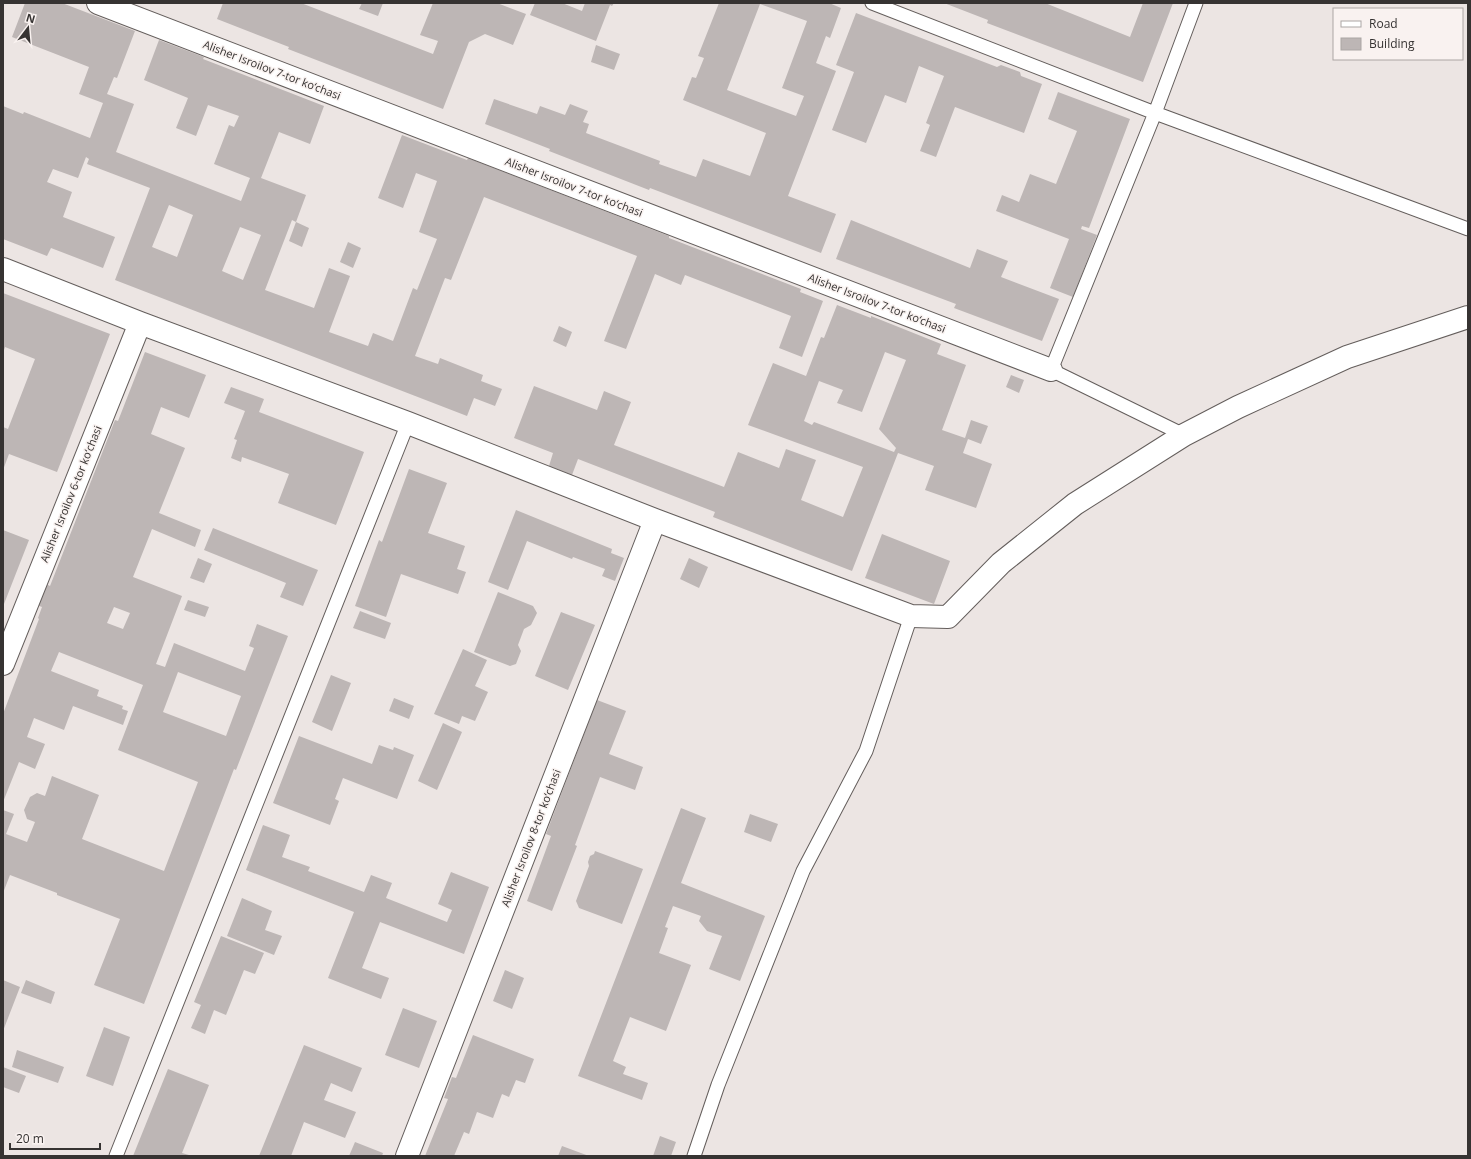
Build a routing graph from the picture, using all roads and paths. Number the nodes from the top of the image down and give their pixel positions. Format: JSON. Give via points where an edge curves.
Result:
{"nodes":[{"id":1,"x":98,"y":3,"type":"edge"},
{"id":2,"x":872,"y":3,"type":"edge"},
{"id":3,"x":1196,"y":3,"type":"edge"},
{"id":4,"x":1155,"y":113,"type":"junction"},
{"id":5,"x":1468,"y":229,"type":"edge"},
{"id":6,"x":3,"y":269,"type":"edge"},
{"id":7,"x":1468,"y":317,"type":"edge"},
{"id":8,"x":140,"y":323,"type":"junction"},
{"id":9,"x":1051,"y":370,"type":"junction"},
{"id":10,"x":408,"y":423,"type":"junction"},
{"id":11,"x":1184,"y":435,"type":"junction"},
{"id":12,"x":655,"y":520,"type":"junction"},
{"id":13,"x":911,"y":616,"type":"junction"},
{"id":14,"x":3,"y":664,"type":"edge"},
{"id":15,"x":116,"y":1156,"type":"edge"},
{"id":16,"x":407,"y":1156,"type":"edge"},
{"id":17,"x":694,"y":1156,"type":"edge"}],
"edges":[{"from":1,"to":9,"type":"street","name":"Alisher Isroilov 7-tor ko‘chasi"},
{"from":2,"to":4,"type":"lane"},
{"from":3,"to":4,"type":"lane"},
{"from":4,"to":5,"type":"lane"},
{"from":4,"to":9,"type":"lane"},
{"from":6,"to":8,"type":"street"},
{"from":7,"to":11,"type":"street","via":[[1347,357]]},
{"from":8,"to":10,"type":"street"},
{"from":8,"to":14,"type":"street","name":"Alisher Isroilov 6-tor ko‘chasi"},
{"from":9,"to":11,"type":"lane"},
{"from":10,"to":12,"type":"street"},
{"from":10,"to":15,"type":"lane"},
{"from":11,"to":13,"type":"street","via":[[1075,504],[1000,563],[948,617]]},
{"from":12,"to":13,"type":"street"},
{"from":12,"to":16,"type":"street","name":"Alisher Isroilov 8-tor ko‘chasi"},
{"from":13,"to":17,"type":"lane","via":[[866,751],[803,871],[718,1085]]}]}
